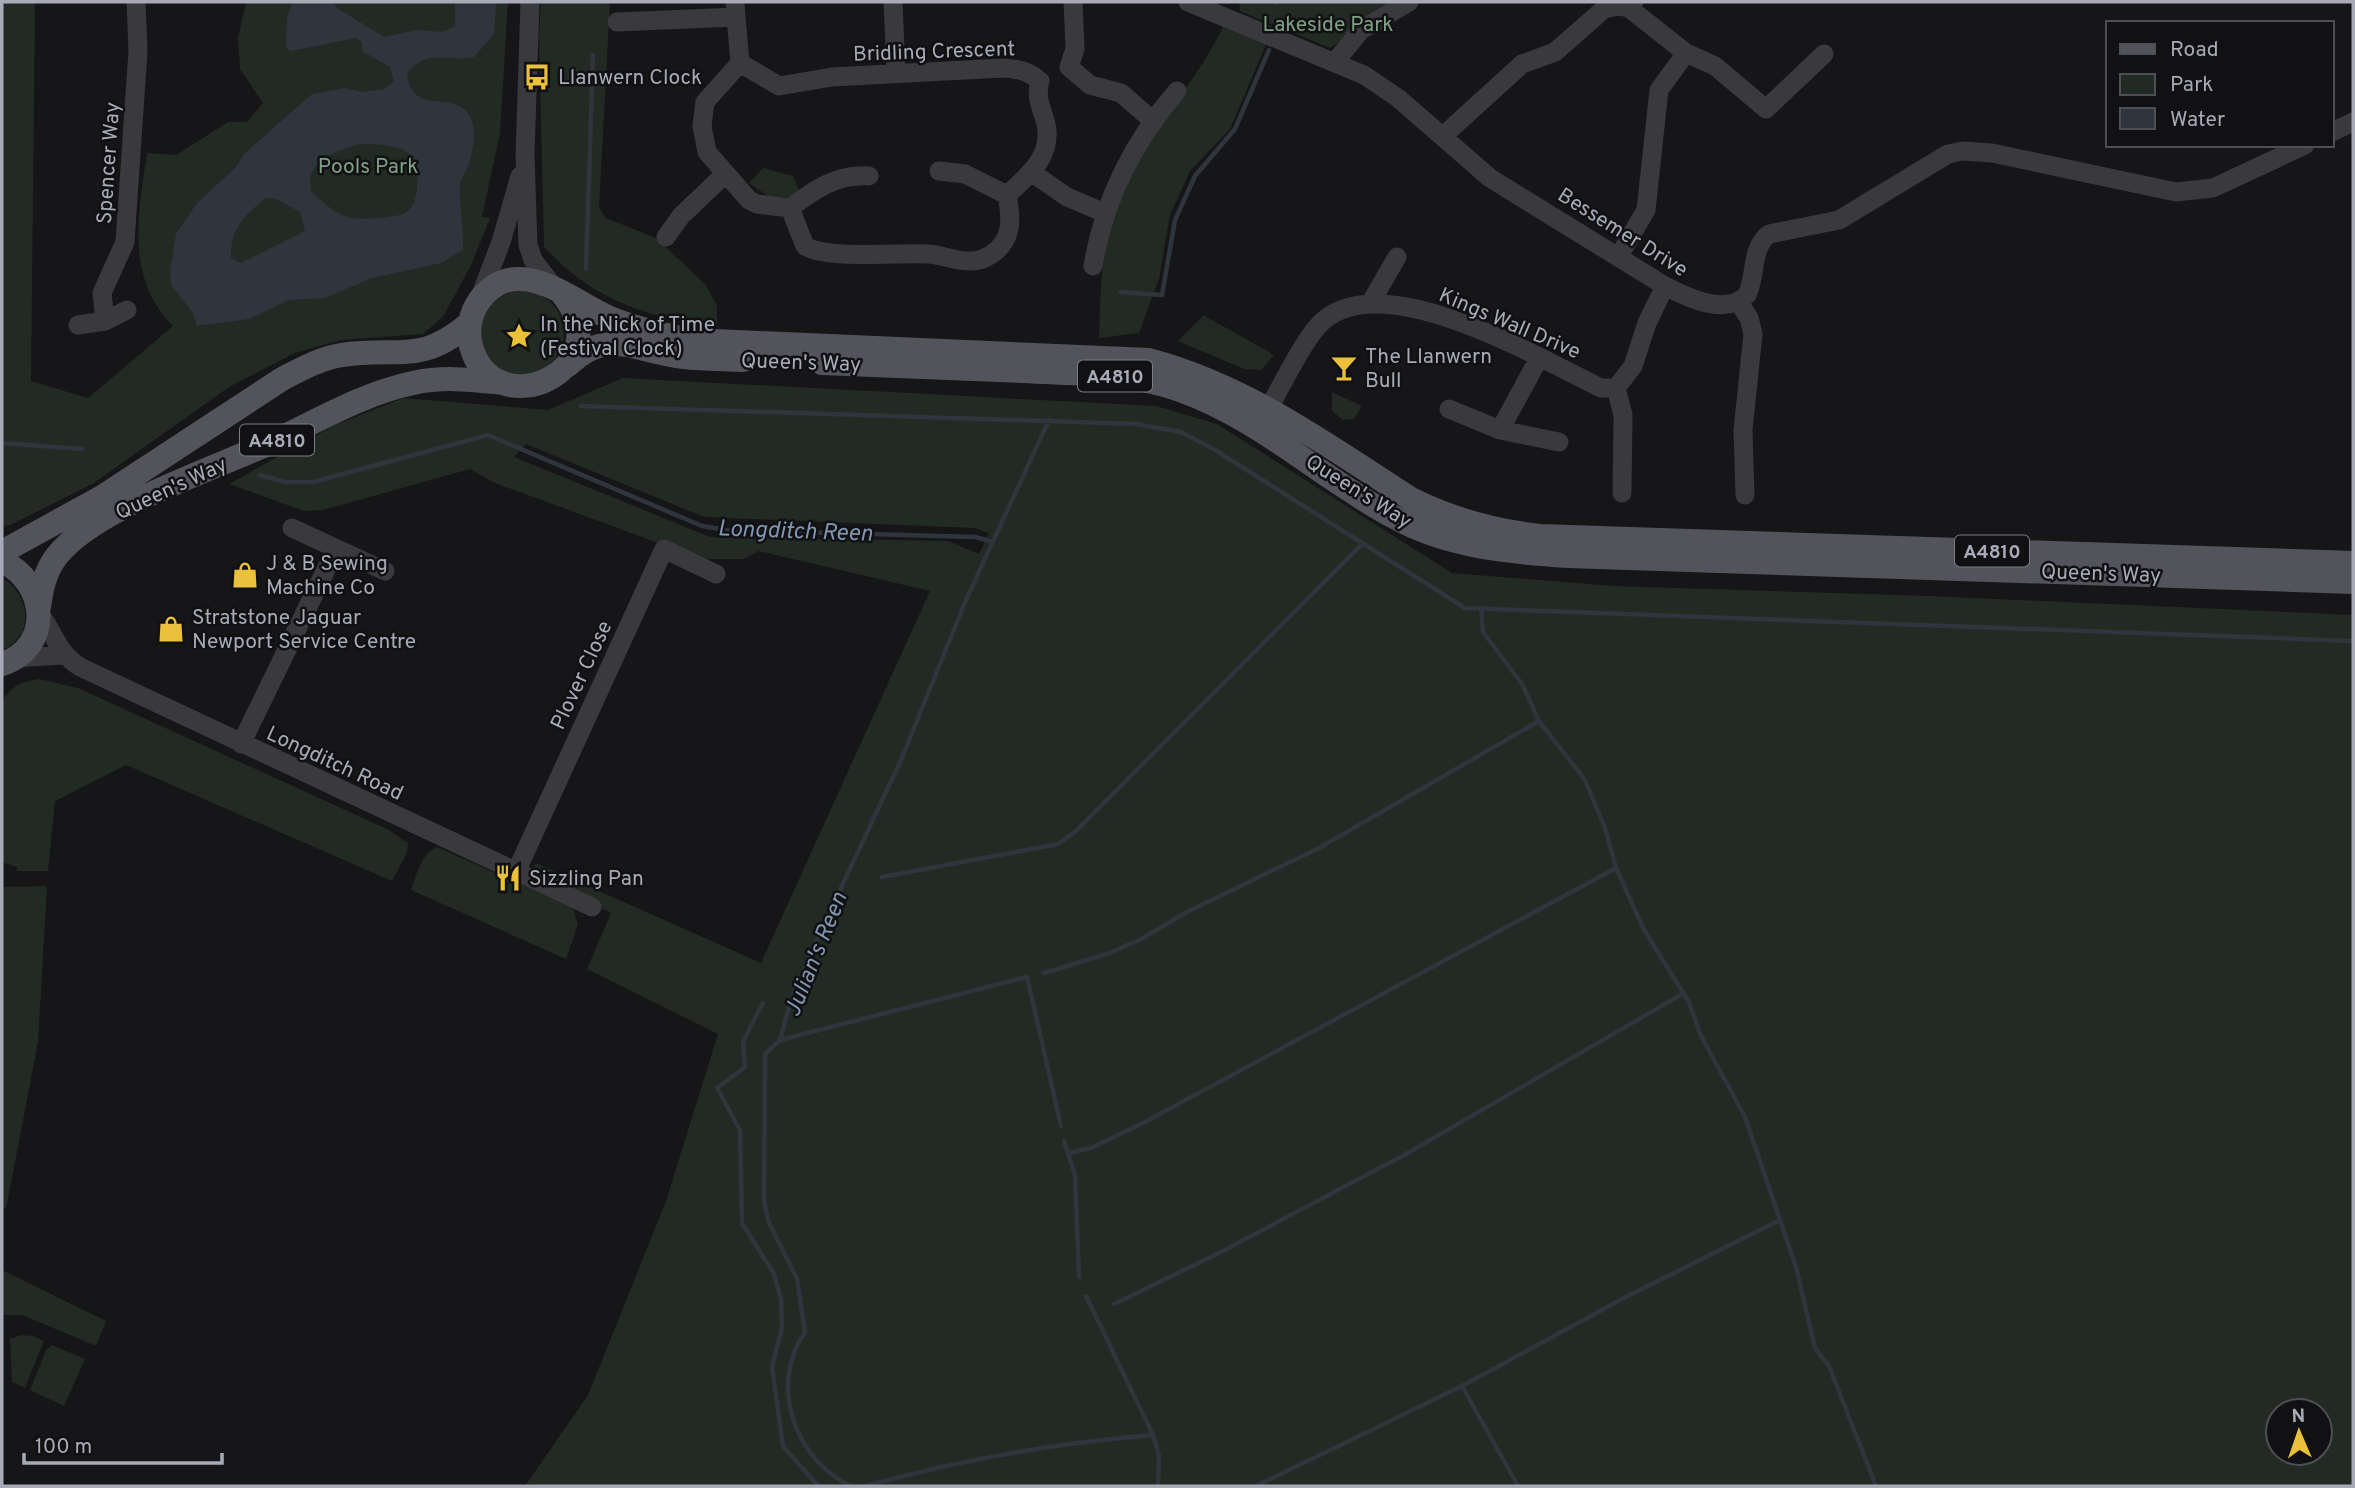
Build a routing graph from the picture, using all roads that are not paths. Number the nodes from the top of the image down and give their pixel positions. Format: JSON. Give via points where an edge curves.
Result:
{"nodes":[{"id":1,"x":136,"y":2,"type":"edge"},
{"id":2,"x":530,"y":2,"type":"edge"},
{"id":3,"x":893,"y":2,"type":"edge"},
{"id":4,"x":1073,"y":2,"type":"edge"},
{"id":5,"x":1188,"y":2,"type":"edge"},
{"id":6,"x":1409,"y":2,"type":"edge"},
{"id":7,"x":1631,"y":5,"type":"edge"},
{"id":8,"x":735,"y":9,"type":"edge"},
{"id":9,"x":617,"y":22,"type":"dead end"},
{"id":10,"x":1686,"y":53,"type":"junction"},
{"id":11,"x":1824,"y":54,"type":"dead end"},
{"id":12,"x":1335,"y":62,"type":"junction"},
{"id":13,"x":740,"y":63,"type":"junction"},
{"id":14,"x":1069,"y":67,"type":"junction"},
{"id":15,"x":896,"y":74,"type":"junction"},
{"id":16,"x":1040,"y":81,"type":"junction"},
{"id":17,"x":1177,"y":91,"type":"dead end"},
{"id":18,"x":1152,"y":120,"type":"junction"},
{"id":19,"x":2353,"y":122,"type":"edge"},
{"id":20,"x":2334,"y":131,"type":"edge"},
{"id":21,"x":1443,"y":136,"type":"junction"},
{"id":22,"x":2301,"y":147,"type":"edge"},
{"id":23,"x":525,"y":155,"type":"junction"},
{"id":24,"x":939,"y":171,"type":"dead end"},
{"id":25,"x":1031,"y":173,"type":"junction"},
{"id":26,"x":724,"y":175,"type":"junction"},
{"id":27,"x":869,"y":176,"type":"dead end"},
{"id":28,"x":1007,"y":195,"type":"junction"},
{"id":29,"x":790,"y":208,"type":"junction"},
{"id":30,"x":1105,"y":213,"type":"junction"},
{"id":31,"x":666,"y":237,"type":"dead end"},
{"id":32,"x":1619,"y":256,"type":"junction"},
{"id":33,"x":1397,"y":257,"type":"dead end"},
{"id":34,"x":1093,"y":267,"type":"dead end"},
{"id":35,"x":1665,"y":286,"type":"junction"},
{"id":36,"x":557,"y":289,"type":"junction"},
{"id":37,"x":1738,"y":301,"type":"junction"},
{"id":38,"x":1371,"y":302,"type":"junction"},
{"id":39,"x":127,"y":310,"type":"dead end"},
{"id":40,"x":474,"y":313,"type":"junction"},
{"id":41,"x":104,"y":321,"type":"junction"},
{"id":42,"x":78,"y":325,"type":"dead end"},
{"id":43,"x":1539,"y":358,"type":"junction"},
{"id":44,"x":560,"y":373,"type":"junction"},
{"id":45,"x":504,"y":383,"type":"junction"},
{"id":46,"x":1616,"y":388,"type":"junction"},
{"id":47,"x":1449,"y":409,"type":"dead end"},
{"id":48,"x":1264,"y":417,"type":"junction"},
{"id":49,"x":1500,"y":430,"type":"junction"},
{"id":50,"x":1559,"y":442,"type":"dead end"},
{"id":51,"x":1622,"y":493,"type":"dead end"},
{"id":52,"x":1745,"y":495,"type":"dead end"},
{"id":53,"x":292,"y":528,"type":"dead end"},
{"id":54,"x":336,"y":548,"type":"junction"},
{"id":55,"x":2,"y":552,"type":"edge"},
{"id":56,"x":2,"y":561,"type":"edge"},
{"id":57,"x":2353,"y":563,"type":"edge"},
{"id":58,"x":384,"y":570,"type":"dead end"},
{"id":59,"x":716,"y":574,"type":"dead end"},
{"id":60,"x":2353,"y":582,"type":"edge"},
{"id":61,"x":39,"y":610,"type":"junction"},
{"id":62,"x":62,"y":655,"type":"junction"},
{"id":63,"x":6,"y":663,"type":"edge"},
{"id":64,"x":241,"y":744,"type":"junction"},
{"id":65,"x":516,"y":872,"type":"junction"},
{"id":66,"x":593,"y":907,"type":"dead end"}],
"edges":[{"from":1,"to":41,"type":"street","name":"Spencer Way","via":[[138,51],[125,242],[102,293]]},
{"from":2,"to":23,"type":"street"},
{"from":3,"to":15,"type":"street"},
{"from":4,"to":14,"type":"street","via":[[1074,49]]},
{"from":5,"to":12,"type":"street","name":"Bessemer Drive"},
{"from":6,"to":12,"type":"street","via":[[1361,30]]},
{"from":7,"to":10,"type":"street"},
{"from":7,"to":21,"type":"street","via":[[1604,9],[1555,52],[1522,64]]},
{"from":8,"to":9,"type":"street"},
{"from":8,"to":13,"type":"street"},
{"from":10,"to":11,"type":"street","via":[[1715,66],[1766,109]]},
{"from":10,"to":32,"type":"street","via":[[1659,90],[1646,210]]},
{"from":12,"to":21,"type":"street","name":"Bessemer Drive","via":[[1380,85]]},
{"from":13,"to":15,"type":"street","name":"Bridling Crescent","via":[[779,86],[832,77]]},
{"from":13,"to":26,"type":"street","via":[[710,93],[702,113],[707,152]]},
{"from":14,"to":16,"type":"street"},
{"from":14,"to":18,"type":"street","via":[[1090,85],[1121,93]]},
{"from":15,"to":16,"type":"street","name":"Bridling Crescent","via":[[1014,69]]},
{"from":16,"to":25,"type":"street","via":[[1038,101],[1048,137],[1040,163]]},
{"from":17,"to":18,"type":"street"},
{"from":18,"to":30,"type":"street"},
{"from":19,"to":20,"type":"street"},
{"from":21,"to":32,"type":"street","name":"Bessemer Drive","via":[[1490,177]]},
{"from":22,"to":37,"type":"street","via":[[2213,188],[2176,192],[1992,153],[1948,154],[1839,220],[1766,237],[1756,251],[1750,288]]},
{"from":23,"to":36,"type":"street","via":[[528,245],[533,260]]},
{"from":23,"to":40,"type":"street","via":[[501,242]]},
{"from":24,"to":28,"type":"street","via":[[965,174]]},
{"from":25,"to":28,"type":"street"},
{"from":25,"to":30,"type":"street","via":[[1067,197]]},
{"from":26,"to":29,"type":"street","via":[[757,204]]},
{"from":26,"to":31,"type":"street"},
{"from":27,"to":29,"type":"street","via":[[828,182]]},
{"from":28,"to":29,"type":"street","via":[[1010,222],[1005,241],[995,252],[971,261],[925,253],[887,256],[813,251],[799,237]]},
{"from":30,"to":34,"type":"street"},
{"from":32,"to":35,"type":"street","name":"Bessemer Drive"},
{"from":33,"to":38,"type":"street"},
{"from":35,"to":37,"type":"street","name":"Bessemer Drive","via":[[1695,301]]},
{"from":35,"to":46,"type":"street","via":[[1633,366]]},
{"from":36,"to":40,"type":"main road","name":"Queen's Way","via":[[533,278],[501,282]]},
{"from":36,"to":44,"type":"main road","via":[[577,318],[578,333],[570,361]]},
{"from":36,"to":48,"type":"main road","name":"Queen's Way","number":"A4810","via":[[629,326],[692,340],[1149,360],[1184,369]]},
{"from":37,"to":52,"type":"street","via":[[1753,334],[1743,430]]},
{"from":38,"to":43,"type":"street","name":"Kings Wall Drive","via":[[1433,313]]},
{"from":38,"to":48,"type":"street","name":"Kings Wall Drive","via":[[1351,304],[1321,322]]},
{"from":39,"to":41,"type":"street"},
{"from":40,"to":45,"type":"main road","via":[[473,354]]},
{"from":40,"to":55,"type":"main road","name":"Queen's Way","number":"A4810","via":[[438,347],[340,355],[282,379],[174,453]]},
{"from":41,"to":42,"type":"street"},
{"from":43,"to":46,"type":"street","name":"Kings Wall Drive","via":[[1601,388]]},
{"from":43,"to":49,"type":"street"},
{"from":44,"to":45,"type":"main road","name":"Queen's Way","via":[[533,386]]},
{"from":44,"to":48,"type":"main road","name":"Queen's Way","number":"A4810","via":[[583,351],[601,343],[624,344],[682,357],[1129,377]]},
{"from":45,"to":61,"type":"main road","name":"Queen's Way","number":"A4810","via":[[445,378],[388,389],[153,495],[93,525],[63,548],[43,581]]},
{"from":46,"to":51,"type":"street","via":[[1623,415]]},
{"from":47,"to":49,"type":"street"},
{"from":48,"to":57,"type":"main road","name":"Queen's Way","number":"A4810","via":[[1411,499],[1499,531]]},
{"from":48,"to":60,"type":"main road","name":"Queen's Way","number":"A4810","via":[[1393,517],[1484,548],[1568,556]]},
{"from":49,"to":50,"type":"street"},
{"from":53,"to":54,"type":"street"},
{"from":54,"to":58,"type":"street"},
{"from":54,"to":64,"type":"street"},
{"from":56,"to":61,"type":"main road","via":[[29,581]]},
{"from":59,"to":65,"type":"street","name":"Plover Close","via":[[664,549]]},
{"from":61,"to":62,"type":"street"},
{"from":61,"to":63,"type":"main road","name":"Queen's Way","via":[[32,638]]},
{"from":62,"to":63,"type":"street"},
{"from":62,"to":64,"type":"street","name":"Longditch Road","via":[[104,680]]},
{"from":64,"to":65,"type":"street","name":"Longditch Road"},
{"from":65,"to":66,"type":"street","name":"Longditch Road"}]}
